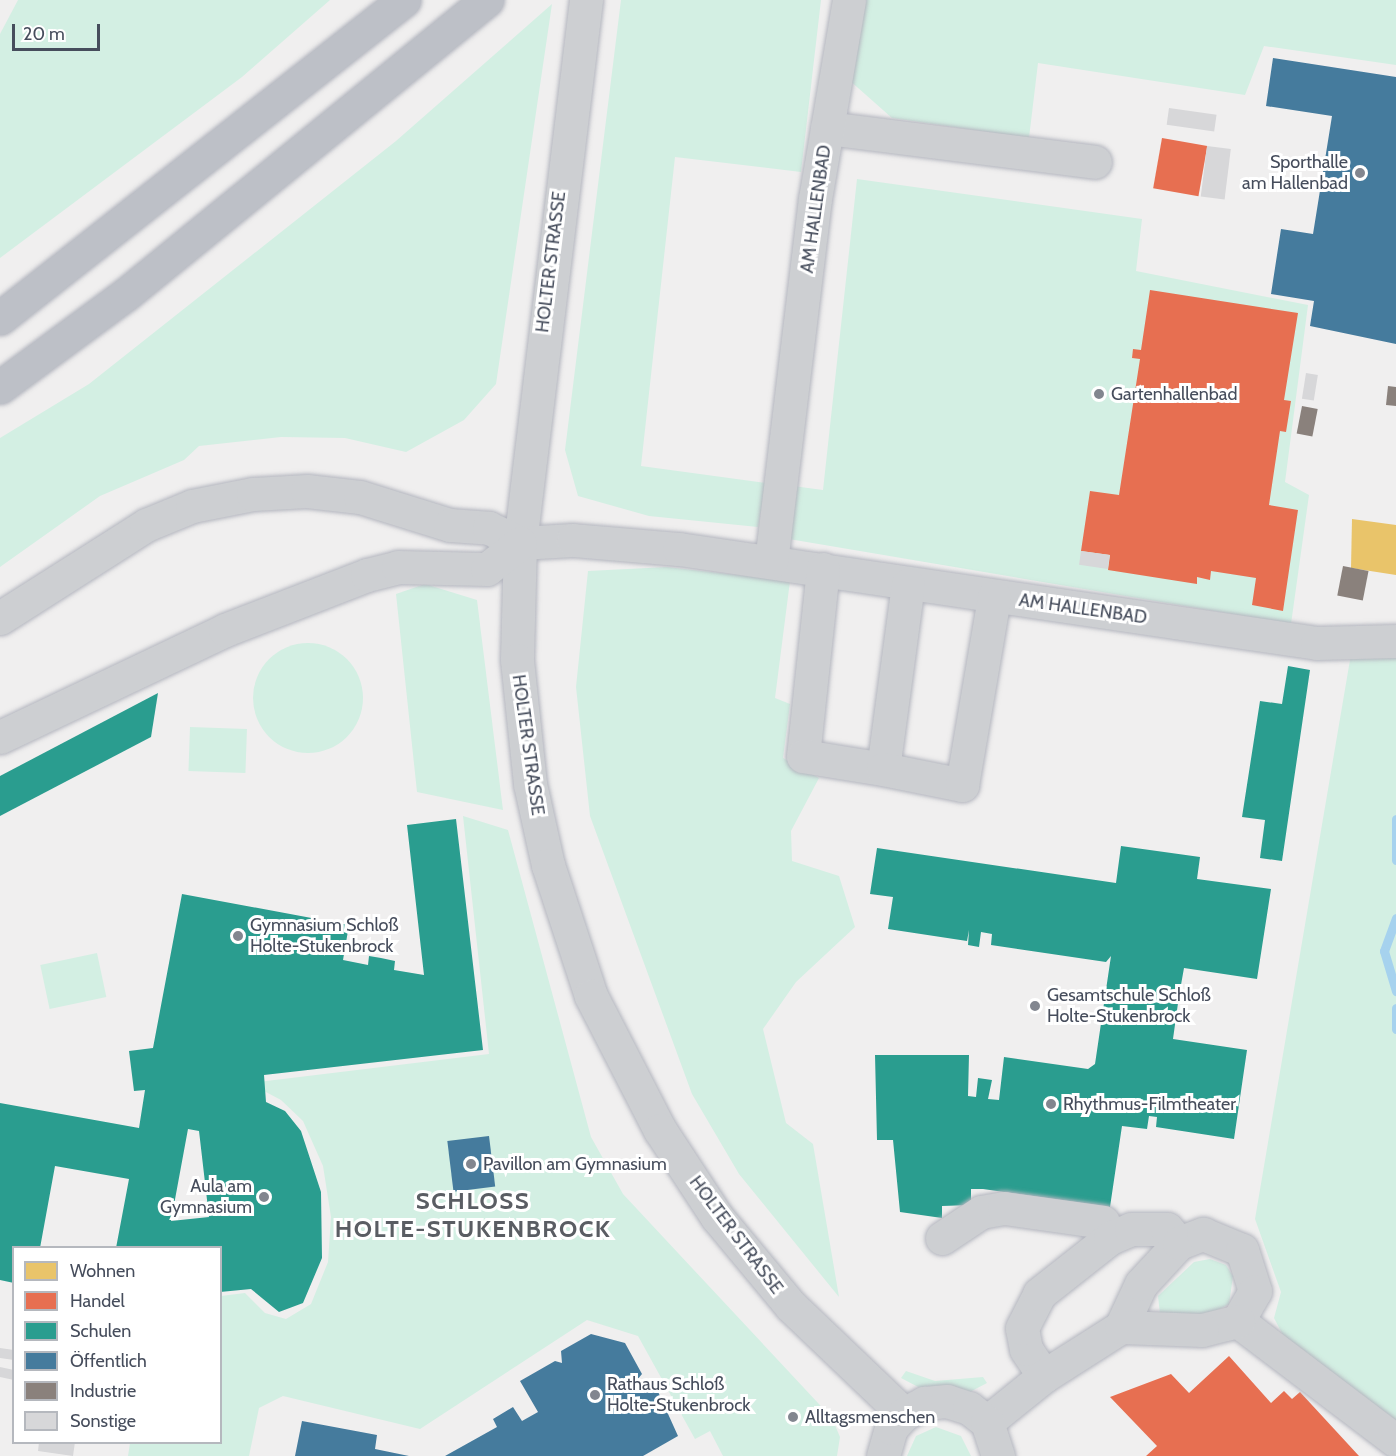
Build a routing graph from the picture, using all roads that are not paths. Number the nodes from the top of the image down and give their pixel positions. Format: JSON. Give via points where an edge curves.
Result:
{"nodes":[{"id":1,"x":404,"y":0,"type":"edge"},
{"id":2,"x":487,"y":0,"type":"edge"},
{"id":3,"x":586,"y":0,"type":"edge"},
{"id":4,"x":849,"y":0,"type":"edge"},
{"id":5,"x":827,"y":128,"type":"junction"},
{"id":6,"x":1095,"y":162,"type":"dead end"},
{"id":7,"x":0,"y":318,"type":"edge"},
{"id":8,"x":0,"y":387,"type":"edge"},
{"id":9,"x":520,"y":543,"type":"junction"},
{"id":10,"x":771,"y":562,"type":"junction"},
{"id":11,"x":823,"y":569,"type":"junction"},
{"id":12,"x":908,"y":585,"type":"junction"},
{"id":13,"x":993,"y":597,"type":"junction"},
{"id":14,"x":0,"y":618,"type":"edge"},
{"id":15,"x":1386,"y":640,"type":"edge"},
{"id":16,"x":0,"y":737,"type":"edge"},
{"id":17,"x":883,"y":769,"type":"junction"},
{"id":18,"x":1103,"y":1222,"type":"dead end"},
{"id":19,"x":942,"y":1238,"type":"dead end"},
{"id":20,"x":1179,"y":1243,"type":"junction"},
{"id":21,"x":1238,"y":1321,"type":"junction"},
{"id":22,"x":1121,"y":1327,"type":"junction"},
{"id":23,"x":1044,"y":1376,"type":"junction"},
{"id":24,"x":904,"y":1414,"type":"junction"},
{"id":25,"x":987,"y":1422,"type":"junction"},
{"id":26,"x":1396,"y":1441,"type":"edge"},
{"id":27,"x":883,"y":1456,"type":"edge"},
{"id":28,"x":998,"y":1456,"type":"edge"}],
"edges":[{"from":1,"to":7,"type":"highway"},
{"from":2,"to":8,"type":"highway","via":[[134,288]]},
{"from":3,"to":9,"type":"street","name":"HOLTER STRASSE"},
{"from":4,"to":5,"type":"street","name":"AM HALLENBAD"},
{"from":5,"to":6,"type":"street"},
{"from":5,"to":10,"type":"street","name":"AM HALLENBAD"},
{"from":9,"to":10,"type":"street","name":"AM HALLENBAD","via":[[573,540]]},
{"from":9,"to":14,"type":"street","via":[[489,528],[450,525],[360,498],[307,491],[253,494],[192,506],[146,525]]},
{"from":9,"to":16,"type":"street","via":[[487,569],[398,567],[367,575],[225,630]]},
{"from":9,"to":24,"type":"street","name":"HOLTER STRASSE","via":[[517,660],[530,784],[548,865],[591,996],[660,1130],[717,1217],[790,1306]]},
{"from":10,"to":11,"type":"street","name":"AM HALLENBAD"},
{"from":11,"to":12,"type":"street","name":"AM HALLENBAD"},
{"from":11,"to":17,"type":"street","via":[[802,756]]},
{"from":12,"to":13,"type":"street","name":"AM HALLENBAD"},
{"from":12,"to":17,"type":"street"},
{"from":13,"to":15,"type":"street","name":"AM HALLENBAD","via":[[1317,642]]},
{"from":13,"to":17,"type":"street","via":[[962,785]]},
{"from":18,"to":19,"type":"street","via":[[1004,1208],[981,1212]]},
{"from":20,"to":21,"type":"street","via":[[1203,1234],[1242,1250],[1255,1290]]},
{"from":20,"to":22,"type":"street","via":[[1141,1284]]},
{"from":20,"to":23,"type":"street","via":[[1167,1229],[1131,1229],[1110,1238],[1039,1294],[1022,1328],[1026,1349]]},
{"from":21,"to":22,"type":"street","via":[[1202,1330]]},
{"from":21,"to":26,"type":"street"},
{"from":22,"to":23,"type":"street"},
{"from":23,"to":25,"type":"street"},
{"from":24,"to":25,"type":"street","via":[[924,1403],[947,1401],[969,1408]]},
{"from":24,"to":27,"type":"street","via":[[891,1428]]},
{"from":25,"to":28,"type":"street"}]}
